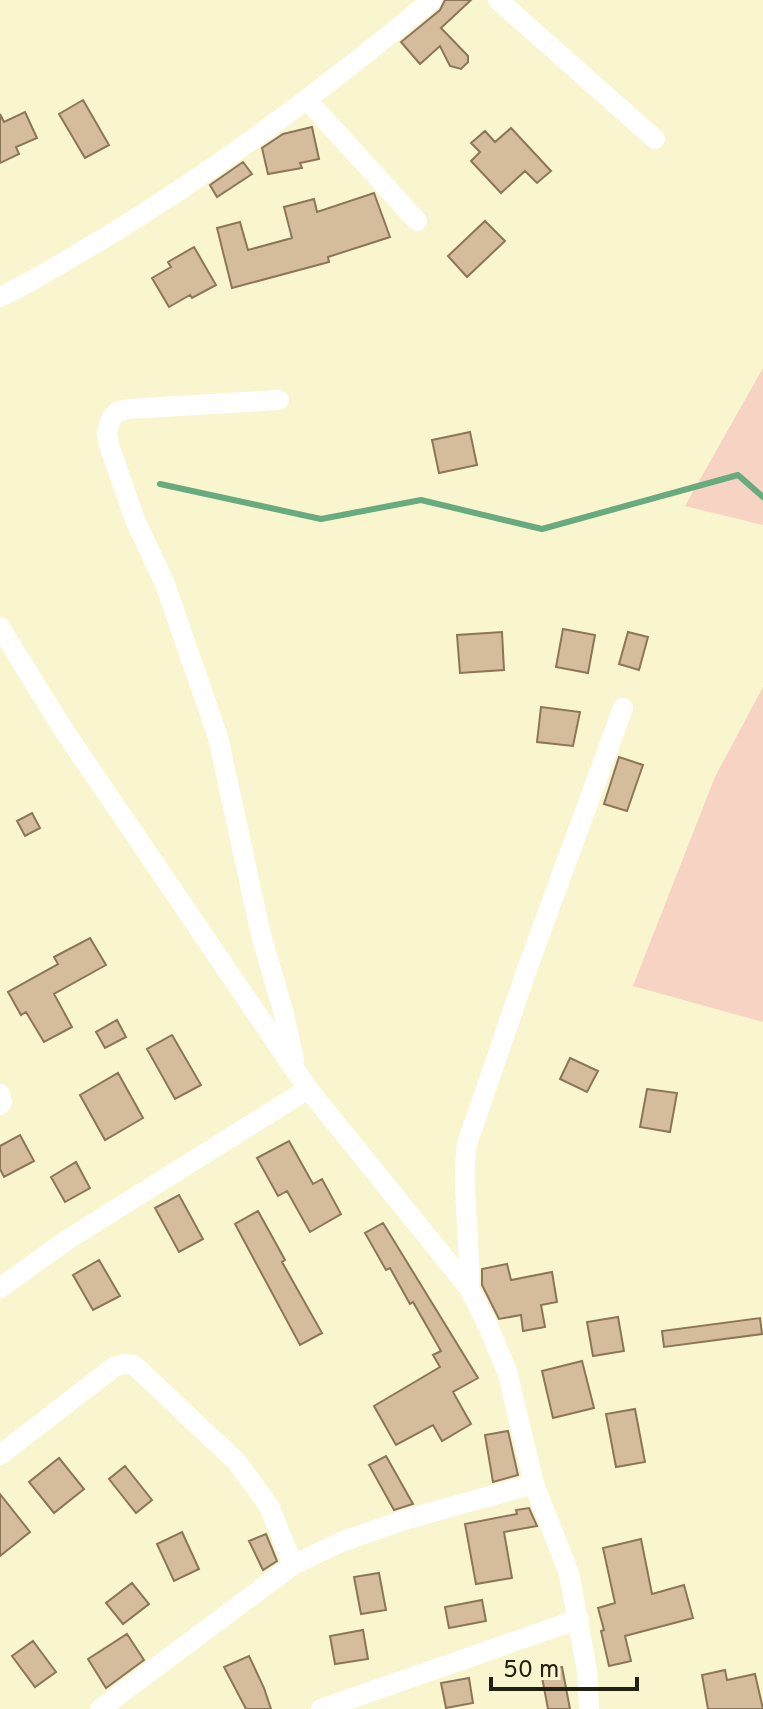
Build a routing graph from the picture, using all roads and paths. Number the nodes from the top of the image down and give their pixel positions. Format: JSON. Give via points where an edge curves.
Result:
{"nodes":[{"id":1,"x":432,"y":0,"type":"edge"},
{"id":2,"x":498,"y":0,"type":"edge"},
{"id":3,"x":308,"y":101,"type":"junction"},
{"id":4,"x":655,"y":139,"type":"dead end"},
{"id":5,"x":417,"y":221,"type":"dead end"},
{"id":6,"x":0,"y":297,"type":"edge"},
{"id":7,"x":279,"y":400,"type":"dead end"},
{"id":8,"x":0,"y":627,"type":"edge"},
{"id":9,"x":623,"y":708,"type":"dead end"},
{"id":10,"x":295,"y":1069,"type":"junction"},
{"id":11,"x":308,"y":1089,"type":"junction"},
{"id":12,"x":0,"y":1094,"type":"edge"},
{"id":13,"x":0,"y":1105,"type":"edge"},
{"id":14,"x":0,"y":1288,"type":"edge"},
{"id":15,"x":469,"y":1288,"type":"junction"},
{"id":16,"x":0,"y":1455,"type":"edge"},
{"id":17,"x":534,"y":1484,"type":"junction"},
{"id":18,"x":293,"y":1565,"type":"junction"},
{"id":19,"x":579,"y":1619,"type":"junction"},
{"id":20,"x":100,"y":1709,"type":"edge"},
{"id":21,"x":321,"y":1709,"type":"edge"},
{"id":22,"x":589,"y":1709,"type":"edge"}],
"edges":[{"from":1,"to":3,"type":"street"},
{"from":2,"to":4,"type":"street"},
{"from":3,"to":5,"type":"street"},
{"from":3,"to":6,"type":"street","via":[[146,212]]},
{"from":7,"to":10,"type":"street","via":[[128,409],[117,412],[107,432],[218,737]]},
{"from":8,"to":10,"type":"street","via":[[61,726]]},
{"from":9,"to":15,"type":"street","via":[[467,1144]]},
{"from":10,"to":11,"type":"street"},
{"from":11,"to":14,"type":"street"},
{"from":11,"to":15,"type":"street"},
{"from":12,"to":13,"type":"street"},
{"from":15,"to":17,"type":"street","via":[[507,1371]]},
{"from":16,"to":18,"type":"street","via":[[114,1367],[134,1365],[237,1462],[269,1506]]},
{"from":17,"to":18,"type":"street","via":[[392,1524]]},
{"from":17,"to":19,"type":"street","via":[[569,1573]]},
{"from":18,"to":20,"type":"street"},
{"from":19,"to":21,"type":"street"},
{"from":19,"to":22,"type":"street"}]}
